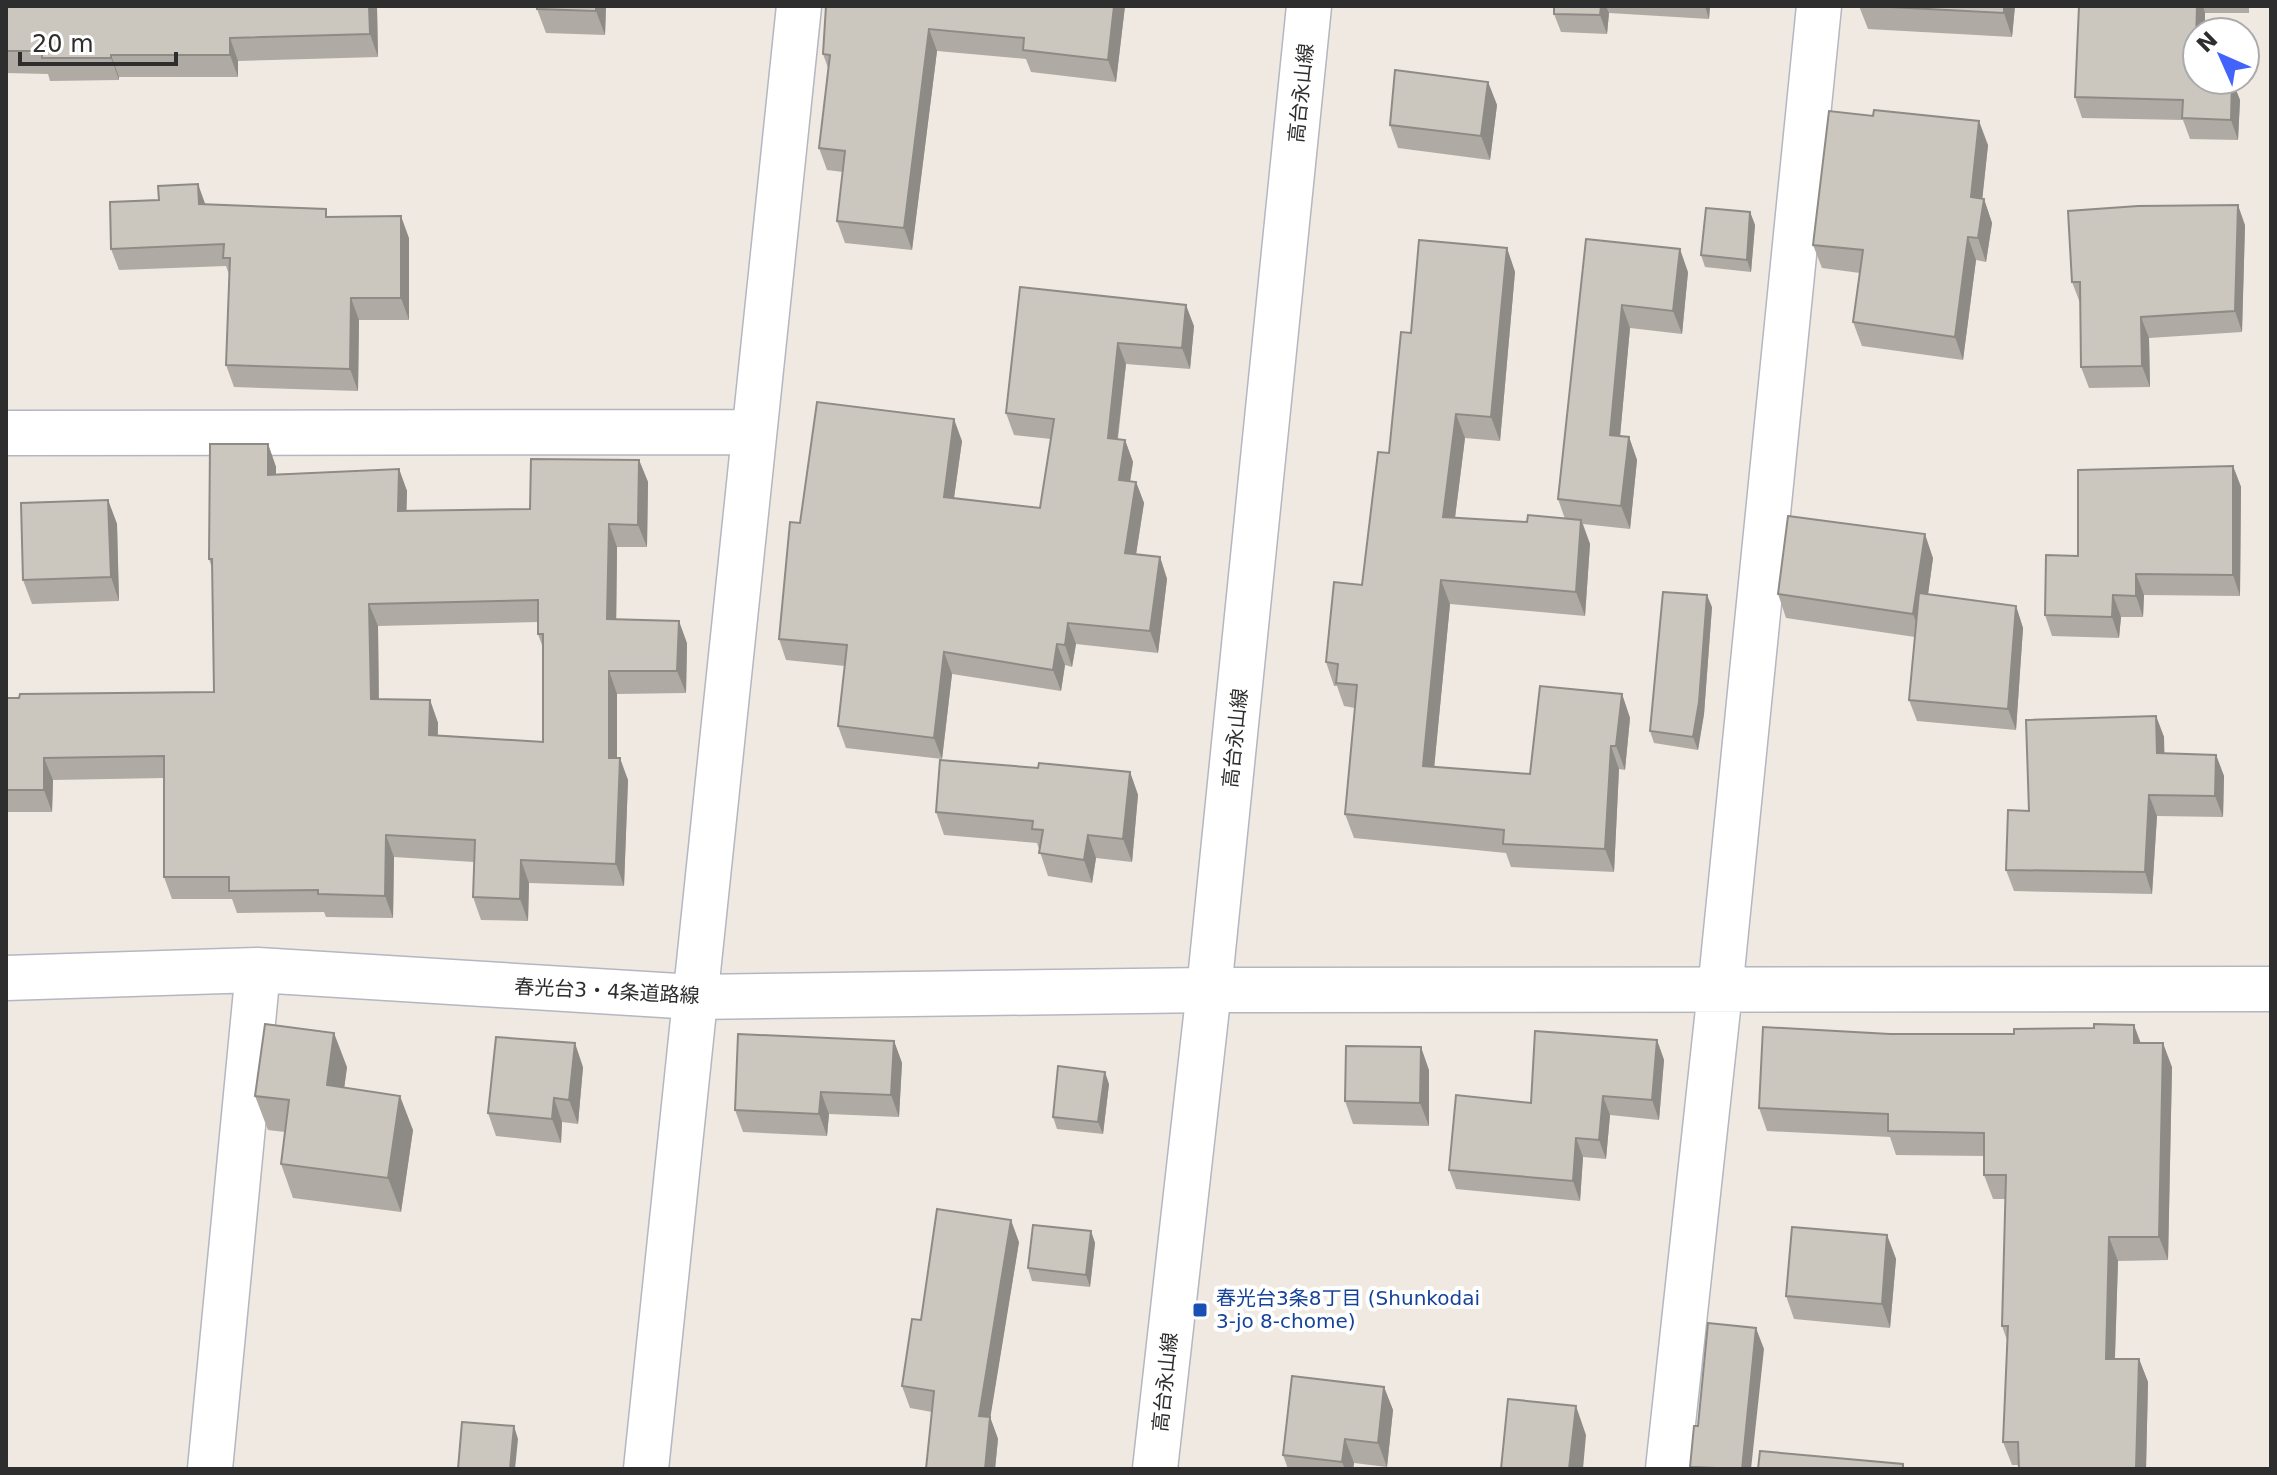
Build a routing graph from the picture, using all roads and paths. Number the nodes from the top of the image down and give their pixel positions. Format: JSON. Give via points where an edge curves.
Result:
{"nodes":[{"id":1,"x":799,"y":6,"type":"edge"},
{"id":2,"x":1309,"y":6,"type":"edge"},
{"id":3,"x":1819,"y":6,"type":"edge"},
{"id":4,"x":754,"y":432,"type":"junction"},
{"id":5,"x":6,"y":433,"type":"edge"},
{"id":6,"x":258,"y":970,"type":"junction"},
{"id":7,"x":6,"y":978,"type":"edge"},
{"id":8,"x":2271,"y":989,"type":"edge"},
{"id":9,"x":1209,"y":990,"type":"junction"},
{"id":10,"x":1720,"y":991,"type":"junction"},
{"id":11,"x":694,"y":997,"type":"junction"},
{"id":12,"x":210,"y":1469,"type":"edge"},
{"id":13,"x":646,"y":1469,"type":"edge"},
{"id":14,"x":1155,"y":1469,"type":"edge"},
{"id":15,"x":1668,"y":1469,"type":"edge"}],
"edges":[{"from":1,"to":4,"type":"street"},
{"from":2,"to":9,"type":"street","name":"高台永山線"},
{"from":3,"to":10,"type":"street"},
{"from":4,"to":5,"type":"street"},
{"from":4,"to":11,"type":"street"},
{"from":6,"to":7,"type":"street","name":"春光台3・4条道路線"},
{"from":6,"to":11,"type":"street","name":"春光台3・4条道路線"},
{"from":6,"to":12,"type":"street"},
{"from":8,"to":10,"type":"street","name":"春光台3・4条道路線"},
{"from":9,"to":10,"type":"street","name":"春光台3・4条道路線"},
{"from":9,"to":11,"type":"street","name":"春光台3・4条道路線"},
{"from":9,"to":14,"type":"street","name":"高台永山線"},
{"from":10,"to":15,"type":"street"},
{"from":11,"to":13,"type":"street"}]}
